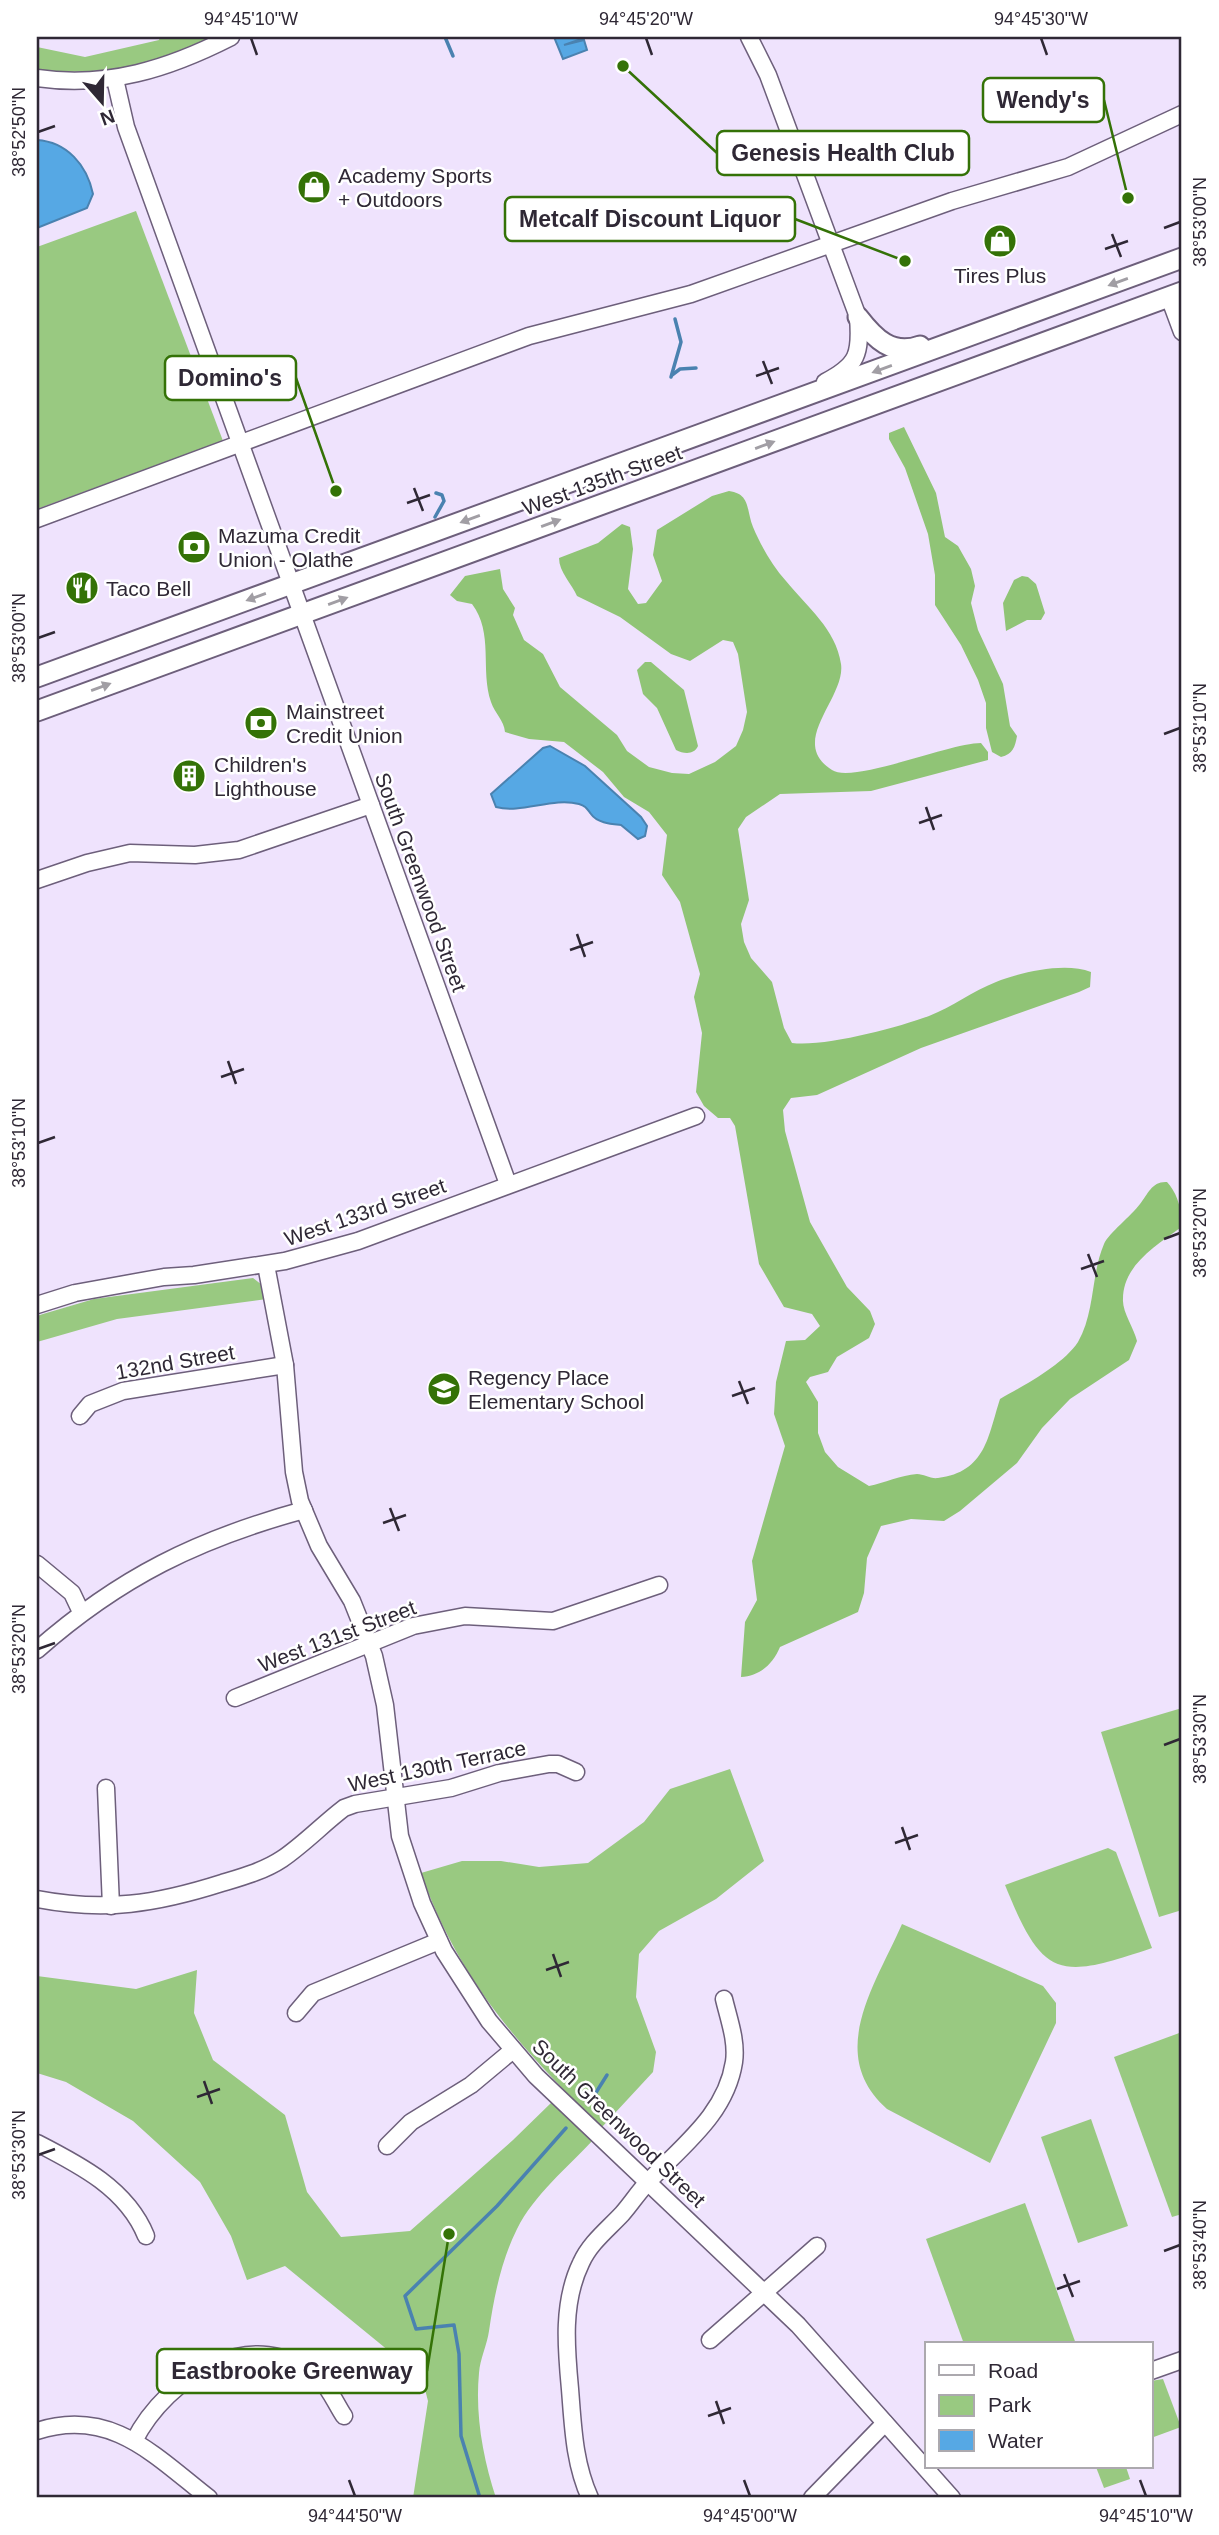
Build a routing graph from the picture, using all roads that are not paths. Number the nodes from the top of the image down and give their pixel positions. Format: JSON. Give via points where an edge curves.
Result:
{"nodes":[{"id":1,"x":231,"y":37,"type":"edge"},
{"id":2,"x":749,"y":37,"type":"edge"},
{"id":3,"x":37,"y":78,"type":"edge"},
{"id":4,"x":115,"y":79,"type":"junction"},
{"id":5,"x":1182,"y":114,"type":"edge"},
{"id":6,"x":832,"y":245,"type":"junction"},
{"id":7,"x":1182,"y":258,"type":"edge"},
{"id":8,"x":1084,"y":294,"type":"junction"},
{"id":9,"x":1176,"y":294,"type":"edge"},
{"id":10,"x":858,"y":317,"type":"junction"},
{"id":11,"x":1182,"y":332,"type":"edge"},
{"id":12,"x":810,"y":395,"type":"junction"},
{"id":13,"x":242,"y":444,"type":"junction"},
{"id":14,"x":37,"y":519,"type":"edge"},
{"id":15,"x":291,"y":584,"type":"junction"},
{"id":16,"x":302,"y":614,"type":"junction"},
{"id":17,"x":37,"y":677,"type":"edge"},
{"id":18,"x":37,"y":711,"type":"edge"},
{"id":19,"x":371,"y":805,"type":"junction"},
{"id":20,"x":37,"y":880,"type":"edge"},
{"id":21,"x":696,"y":1116,"type":"dead end"},
{"id":22,"x":508,"y":1184,"type":"junction"},
{"id":23,"x":266,"y":1265,"type":"junction"},
{"id":24,"x":37,"y":1305,"type":"edge"},
{"id":25,"x":285,"y":1365,"type":"junction"},
{"id":26,"x":80,"y":1416,"type":"dead end"},
{"id":27,"x":303,"y":1510,"type":"junction"},
{"id":28,"x":37,"y":1564,"type":"edge"},
{"id":29,"x":659,"y":1586,"type":"dead end"},
{"id":30,"x":81,"y":1612,"type":"junction"},
{"id":31,"x":370,"y":1644,"type":"junction"},
{"id":32,"x":37,"y":1650,"type":"edge"},
{"id":33,"x":235,"y":1698,"type":"dead end"},
{"id":34,"x":576,"y":1772,"type":"dead end"},
{"id":35,"x":106,"y":1788,"type":"dead end"},
{"id":36,"x":394,"y":1797,"type":"junction"},
{"id":37,"x":37,"y":1899,"type":"edge"},
{"id":38,"x":111,"y":1906,"type":"junction"},
{"id":39,"x":439,"y":1941,"type":"junction"},
{"id":40,"x":724,"y":1999,"type":"dead end"},
{"id":41,"x":296,"y":2012,"type":"dead end"},
{"id":42,"x":513,"y":2050,"type":"junction"},
{"id":43,"x":37,"y":2143,"type":"edge"},
{"id":44,"x":387,"y":2147,"type":"dead end"},
{"id":45,"x":648,"y":2182,"type":"junction"},
{"id":46,"x":146,"y":2236,"type":"dead end"},
{"id":47,"x":817,"y":2246,"type":"dead end"},
{"id":48,"x":764,"y":2291,"type":"junction"},
{"id":49,"x":710,"y":2340,"type":"dead end"},
{"id":50,"x":1182,"y":2360,"type":"edge"},
{"id":51,"x":1152,"y":2371,"type":"edge"},
{"id":52,"x":344,"y":2416,"type":"dead end"},
{"id":53,"x":886,"y":2423,"type":"junction"},
{"id":54,"x":37,"y":2431,"type":"edge"},
{"id":55,"x":134,"y":2441,"type":"junction"},
{"id":56,"x":925,"y":2462,"type":"edge"},
{"id":57,"x":930,"y":2468,"type":"edge"},
{"id":58,"x":209,"y":2498,"type":"edge"},
{"id":59,"x":590,"y":2498,"type":"edge"},
{"id":60,"x":812,"y":2498,"type":"edge"},
{"id":61,"x":952,"y":2498,"type":"edge"}],
"edges":[{"from":1,"to":4,"type":"street","via":[[185,60]]},
{"from":2,"to":6,"type":"street","via":[[768,75]]},
{"from":3,"to":4,"type":"street"},
{"from":4,"to":13,"type":"street","name":"South Greenwood Street","via":[[126,127]]},
{"from":5,"to":6,"type":"street","via":[[1068,167],[952,201]]},
{"from":6,"to":10,"type":"street"},
{"from":6,"to":13,"type":"street","via":[[691,294],[529,336]]},
{"from":7,"to":8,"type":"main road","name":"West 135th Street","one_way":true},
{"from":8,"to":10,"type":"main road","via":[[1077,289],[904,350],[883,344]]},
{"from":8,"to":12,"type":"main road","name":"West 135th Street","one_way":true},
{"from":9,"to":11,"type":"street"},
{"from":16,"to":9,"type":"main road","name":"West 135th Street","one_way":true},
{"from":10,"to":12,"type":"street","via":[[859,352],[853,362]]},
{"from":12,"to":15,"type":"main road","name":"West 135th Street","one_way":true},
{"from":13,"to":14,"type":"street"},
{"from":13,"to":15,"type":"street","name":"South Greenwood Street"},
{"from":15,"to":16,"type":"street","name":"South Greenwood Street"},
{"from":15,"to":17,"type":"main road","name":"West 135th Street","one_way":true},
{"from":18,"to":16,"type":"main road","name":"West 135th Street","one_way":true},
{"from":16,"to":19,"type":"street","name":"South Greenwood Street"},
{"from":19,"to":20,"type":"street","via":[[239,850],[195,855],[130,853]]},
{"from":19,"to":22,"type":"street","name":"South Greenwood Street"},
{"from":21,"to":22,"type":"street","name":"West 133rd Street"},
{"from":22,"to":23,"type":"street","name":"West 133rd Street","via":[[358,1241]]},
{"from":23,"to":24,"type":"street","name":"West 133rd Street","via":[[164,1277],[75,1293]]},
{"from":23,"to":25,"type":"street","name":"South Greenwood Street"},
{"from":25,"to":26,"type":"street","name":"132nd Street","via":[[122,1391],[97,1400]]},
{"from":25,"to":27,"type":"street","name":"South Greenwood Street","via":[[294,1472]]},
{"from":27,"to":30,"type":"street","via":[[177,1554]]},
{"from":27,"to":31,"type":"street","name":"South Greenwood Street"},
{"from":28,"to":30,"type":"street","via":[[72,1593]]},
{"from":29,"to":31,"type":"street","name":"West 131st Street","via":[[553,1621],[465,1616],[413,1626]]},
{"from":30,"to":32,"type":"street"},
{"from":31,"to":33,"type":"street","name":"West 131st Street"},
{"from":31,"to":36,"type":"street","name":"South Greenwood Street","via":[[385,1705]]},
{"from":34,"to":36,"type":"street","name":"West 130th Terrace","via":[[549,1764]]},
{"from":35,"to":38,"type":"street"},
{"from":36,"to":38,"type":"street","name":"West 130th Terrace","via":[[344,1808],[280,1861],[255,1873],[174,1899]]},
{"from":36,"to":39,"type":"street","name":"South Greenwood Street","via":[[407,1860]]},
{"from":37,"to":38,"type":"street","name":"West 130th Terrace"},
{"from":39,"to":41,"type":"street","via":[[313,1993]]},
{"from":39,"to":42,"type":"street","name":"South Greenwood Street","via":[[467,1990]]},
{"from":40,"to":45,"type":"street","via":[[734,2050],[727,2087],[708,2121]]},
{"from":42,"to":44,"type":"street","via":[[471,2085],[411,2122]]},
{"from":42,"to":45,"type":"street","name":"South Greenwood Street"},
{"from":43,"to":46,"type":"street","via":[[107,2185],[130,2207]]},
{"from":45,"to":48,"type":"street","name":"South Greenwood Street"},
{"from":45,"to":59,"type":"street","via":[[587,2252],[569,2300],[566,2339],[575,2444]]},
{"from":47,"to":48,"type":"street"},
{"from":48,"to":49,"type":"street"},
{"from":48,"to":53,"type":"street","name":"South Greenwood Street"},
{"from":50,"to":51,"type":"street"},
{"from":52,"to":55,"type":"street","via":[[317,2377],[286,2360],[251,2354],[203,2369],[174,2388],[150,2412]]},
{"from":53,"to":56,"type":"street","name":"South Greenwood Street"},
{"from":53,"to":60,"type":"street"},
{"from":54,"to":55,"type":"street","via":[[85,2424]]},
{"from":55,"to":58,"type":"street"},
{"from":57,"to":61,"type":"street","name":"South Greenwood Street"}]}
